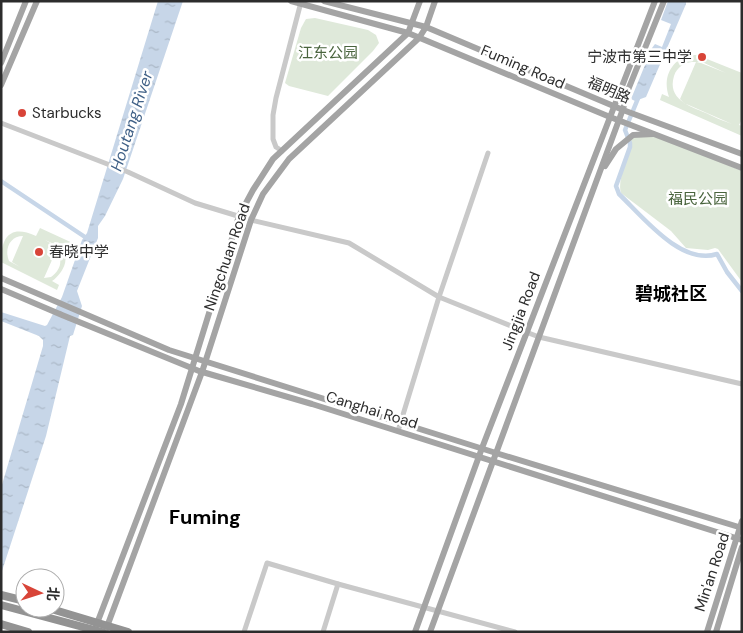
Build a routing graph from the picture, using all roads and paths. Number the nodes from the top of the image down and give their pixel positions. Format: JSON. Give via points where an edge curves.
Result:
{"nodes":[{"id":1,"x":26,"y":1,"type":"edge"},
{"id":2,"x":37,"y":1,"type":"edge"},
{"id":3,"x":291,"y":1,"type":"edge"},
{"id":4,"x":324,"y":1,"type":"edge"},
{"id":5,"x":420,"y":1,"type":"edge"},
{"id":6,"x":435,"y":1,"type":"edge"},
{"id":7,"x":655,"y":1,"type":"edge"},
{"id":8,"x":664,"y":1,"type":"edge"},
{"id":9,"x":301,"y":2,"type":"edge"},
{"id":10,"x":413,"y":24,"type":"junction"},
{"id":11,"x":426,"y":26,"type":"junction"},
{"id":12,"x":408,"y":33,"type":"junction"},
{"id":13,"x":419,"y":38,"type":"junction"},
{"id":14,"x":1,"y":63,"type":"edge"},
{"id":15,"x":1,"y":85,"type":"edge"},
{"id":16,"x":614,"y":106,"type":"junction"},
{"id":17,"x":623,"y":110,"type":"junction"},
{"id":18,"x":610,"y":117,"type":"junction"},
{"id":19,"x":619,"y":120,"type":"junction"},
{"id":20,"x":1,"y":123,"type":"edge"},
{"id":21,"x":655,"y":134,"type":"junction"},
{"id":22,"x":282,"y":151,"type":"junction"},
{"id":23,"x":488,"y":153,"type":"dead end"},
{"id":24,"x":742,"y":154,"type":"edge"},
{"id":25,"x":742,"y":168,"type":"edge"},
{"id":26,"x":597,"y":180,"type":"junction"},
{"id":27,"x":239,"y":216,"type":"junction"},
{"id":28,"x":251,"y":220,"type":"junction"},
{"id":29,"x":1,"y":278,"type":"edge"},
{"id":30,"x":1,"y":288,"type":"edge"},
{"id":31,"x":439,"y":297,"type":"junction"},
{"id":32,"x":526,"y":332,"type":"junction"},
{"id":33,"x":539,"y":337,"type":"junction"},
{"id":34,"x":196,"y":358,"type":"junction"},
{"id":35,"x":206,"y":361,"type":"junction"},
{"id":36,"x":193,"y":369,"type":"junction"},
{"id":37,"x":202,"y":372,"type":"junction"},
{"id":38,"x":742,"y":384,"type":"edge"},
{"id":39,"x":400,"y":422,"type":"junction"},
{"id":40,"x":398,"y":431,"type":"junction"},
{"id":41,"x":482,"y":448,"type":"junction"},
{"id":42,"x":496,"y":453,"type":"junction"},
{"id":43,"x":478,"y":457,"type":"junction"},
{"id":44,"x":493,"y":462,"type":"junction"},
{"id":45,"x":741,"y":525,"type":"edge"},
{"id":46,"x":739,"y":539,"type":"edge"},
{"id":47,"x":742,"y":547,"type":"edge"},
{"id":48,"x":338,"y":584,"type":"junction"},
{"id":49,"x":3,"y":606,"type":"edge"},
{"id":50,"x":424,"y":608,"type":"junction"},
{"id":51,"x":438,"y":610,"type":"junction"},
{"id":52,"x":65,"y":615,"type":"edge"},
{"id":53,"x":1,"y":624,"type":"edge"},
{"id":54,"x":100,"y":629,"type":"edge"},
{"id":55,"x":28,"y":632,"type":"edge"},
{"id":56,"x":128,"y":632,"type":"edge"},
{"id":57,"x":244,"y":632,"type":"edge"},
{"id":58,"x":323,"y":632,"type":"edge"},
{"id":59,"x":415,"y":632,"type":"edge"},
{"id":60,"x":430,"y":632,"type":"edge"},
{"id":61,"x":516,"y":632,"type":"edge"},
{"id":62,"x":706,"y":632,"type":"edge"},
{"id":63,"x":716,"y":632,"type":"edge"}],
"edges":[{"from":1,"to":14,"type":"main road"},
{"from":2,"to":15,"type":"main road"},
{"from":3,"to":9,"type":"main road","name":"Fuming Road"},
{"from":4,"to":10,"type":"main road","name":"福明路"},
{"from":5,"to":10,"type":"main road","name":"Ningchuan Road"},
{"from":6,"to":11,"type":"main road","name":"Ningchuan Road"},
{"from":7,"to":16,"type":"main road","name":"Jingjia Road"},
{"from":8,"to":17,"type":"main road","name":"Jingjia Road"},
{"from":9,"to":12,"type":"main road","name":"Fuming Road"},
{"from":9,"to":22,"type":"street","via":[[273,115],[273,139]]},
{"from":10,"to":11,"type":"main road","name":"福明路"},
{"from":10,"to":12,"type":"main road","name":"Ningchuan Road"},
{"from":11,"to":13,"type":"main road","name":"Ningchuan Road"},
{"from":11,"to":16,"type":"main road","name":"福明路"},
{"from":12,"to":13,"type":"main road","name":"Fuming Road"},
{"from":12,"to":22,"type":"main road","name":"Ningchuan Road"},
{"from":13,"to":18,"type":"main road","name":"Fuming Road"},
{"from":13,"to":28,"type":"main road","name":"Ningchuan Road","via":[[289,159],[263,194]]},
{"from":16,"to":17,"type":"main road","name":"福明路"},
{"from":16,"to":18,"type":"main road","name":"Jingjia Road"},
{"from":17,"to":19,"type":"main road","name":"Jingjia Road"},
{"from":17,"to":24,"type":"main road","name":"福明路"},
{"from":18,"to":19,"type":"main road","name":"Fuming Road"},
{"from":18,"to":32,"type":"main road","name":"Jingjia Road"},
{"from":19,"to":21,"type":"main road","name":"Fuming Road"},
{"from":19,"to":26,"type":"main road","name":"Jingjia Road"},
{"from":20,"to":27,"type":"street","via":[[123,170],[195,203]]},
{"from":21,"to":25,"type":"main road","name":"Fuming Road"},
{"from":21,"to":26,"type":"main road","via":[[633,135],[616,149]]},
{"from":22,"to":27,"type":"main road","name":"Ningchuan Road","via":[[267,167]]},
{"from":23,"to":31,"type":"street"},
{"from":26,"to":33,"type":"main road","name":"Jingjia Road"},
{"from":27,"to":28,"type":"street"},
{"from":27,"to":34,"type":"main road","name":"Ningchuan Road"},
{"from":28,"to":31,"type":"street","via":[[349,243]]},
{"from":28,"to":35,"type":"main road","name":"Ningchuan Road"},
{"from":29,"to":34,"type":"main road","name":"Canghai Road","via":[[169,350]]},
{"from":30,"to":36,"type":"main road","name":"Canghai Road"},
{"from":31,"to":32,"type":"street"},
{"from":31,"to":39,"type":"street"},
{"from":32,"to":33,"type":"street"},
{"from":32,"to":41,"type":"main road","name":"Jingjia Road"},
{"from":33,"to":38,"type":"street"},
{"from":33,"to":42,"type":"main road","name":"Jingjia Road"},
{"from":34,"to":35,"type":"main road","name":"Canghai Road"},
{"from":34,"to":36,"type":"main road","name":"Ningchuan Road"},
{"from":35,"to":37,"type":"main road","name":"Ningchuan Road"},
{"from":35,"to":39,"type":"main road","name":"Canghai Road"},
{"from":36,"to":37,"type":"main road","name":"Canghai Road"},
{"from":36,"to":54,"type":"main road","name":"Ningchuan Road"},
{"from":37,"to":40,"type":"main road","name":"Canghai Road"},
{"from":37,"to":54,"type":"main road","name":"Ningchuan Road"},
{"from":39,"to":40,"type":"street"},
{"from":39,"to":41,"type":"main road","name":"Canghai Road"},
{"from":40,"to":43,"type":"main road","name":"Canghai Road"},
{"from":41,"to":42,"type":"main road","name":"Canghai Road"},
{"from":41,"to":43,"type":"main road","name":"Jingjia Road"},
{"from":42,"to":44,"type":"main road","name":"Jingjia Road"},
{"from":42,"to":45,"type":"main road","name":"Canghai Road"},
{"from":43,"to":44,"type":"main road","name":"Canghai Road"},
{"from":43,"to":50,"type":"main road","name":"Jingjia Road"},
{"from":44,"to":46,"type":"main road","name":"Canghai Road"},
{"from":44,"to":51,"type":"main road","name":"Jingjia Road"},
{"from":45,"to":46,"type":"main road","name":"Min'an Road"},
{"from":46,"to":62,"type":"main road","name":"Min'an Road"},
{"from":47,"to":63,"type":"main road","name":"Min'an Road"},
{"from":48,"to":50,"type":"street"},
{"from":48,"to":57,"type":"street","via":[[266,562]]},
{"from":48,"to":58,"type":"street"},
{"from":49,"to":54,"type":"highway"},
{"from":50,"to":51,"type":"street"},
{"from":50,"to":59,"type":"main road","name":"Jingjia Road"},
{"from":51,"to":60,"type":"main road","name":"Jingjia Road"},
{"from":51,"to":61,"type":"street"},
{"from":52,"to":54,"type":"highway"},
{"from":53,"to":55,"type":"highway"},
{"from":54,"to":56,"type":"highway"}]}
